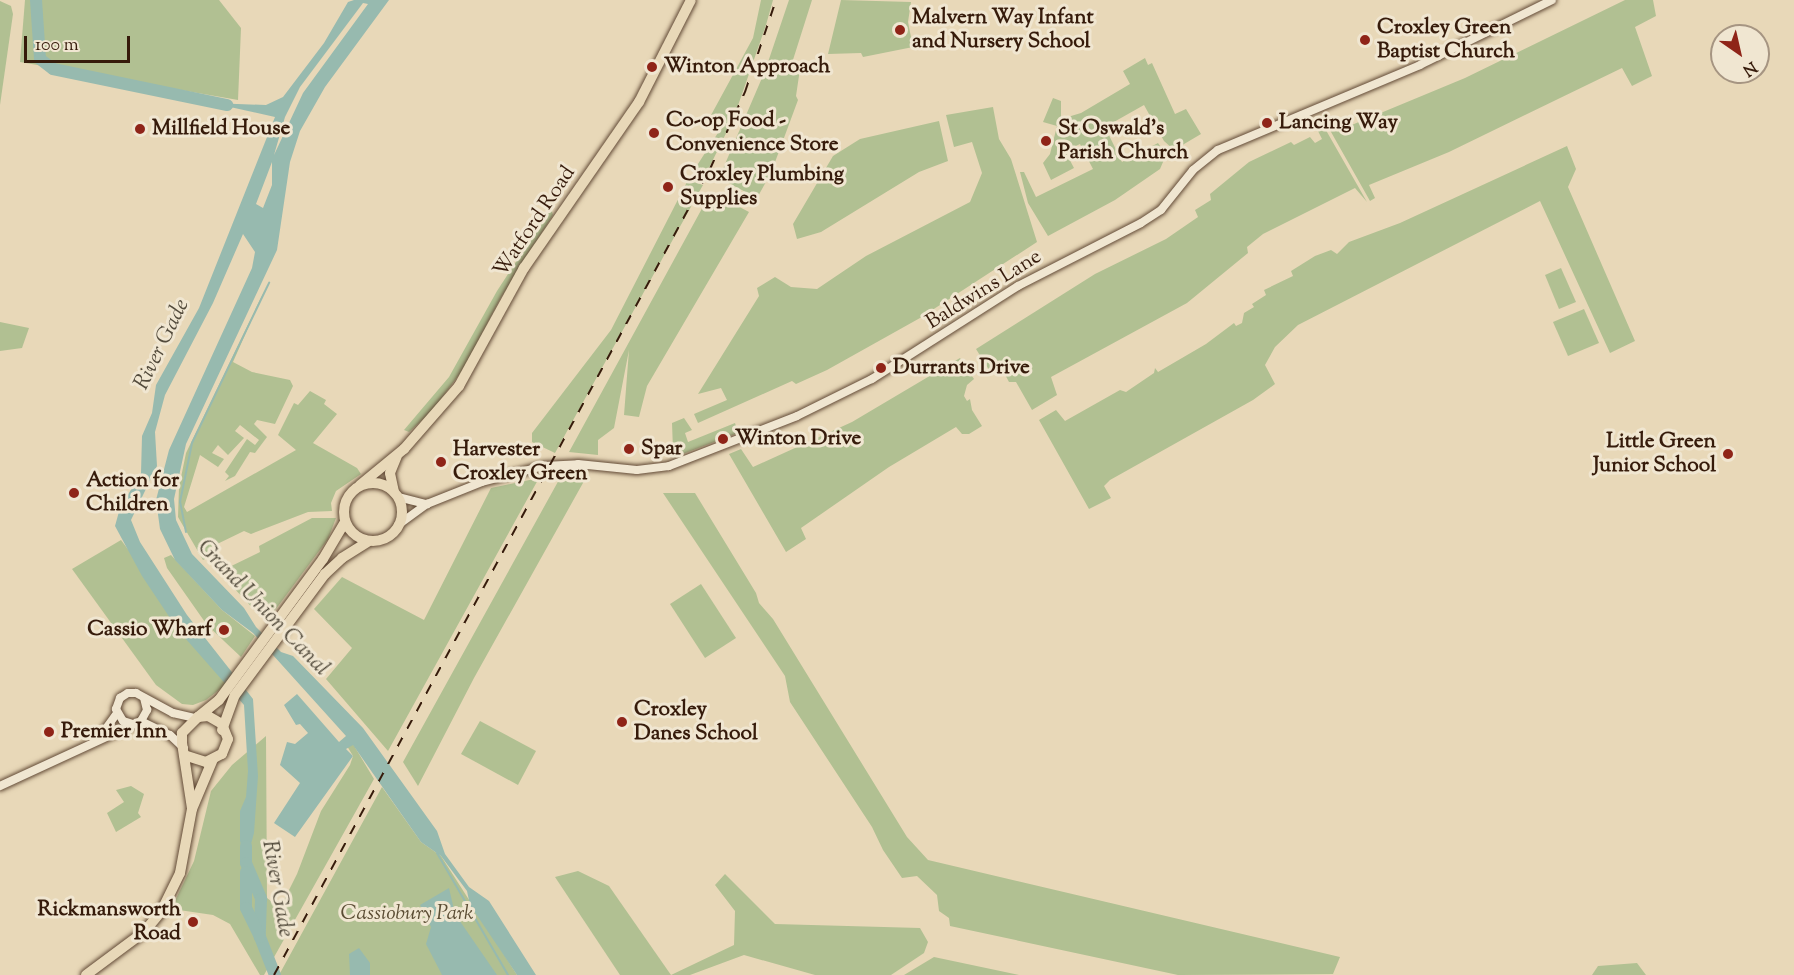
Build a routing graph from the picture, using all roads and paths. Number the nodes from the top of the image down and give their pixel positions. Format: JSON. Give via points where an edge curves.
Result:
{"nodes":[{"id":1,"x":691,"y":0,"type":"edge"},
{"id":2,"x":1552,"y":0,"type":"edge"},
{"id":3,"x":397,"y":456,"type":"junction"},
{"id":4,"x":360,"y":486,"type":"junction"},
{"id":5,"x":396,"y":494,"type":"junction"},
{"id":6,"x":427,"y":504,"type":"junction"},
{"id":7,"x":345,"y":522,"type":"junction"},
{"id":8,"x":398,"y":525,"type":"junction"},
{"id":9,"x":368,"y":542,"type":"junction"},
{"id":10,"x":297,"y":604,"type":"junction"},
{"id":11,"x":231,"y":691,"type":"junction"},
{"id":12,"x":144,"y":698,"type":"junction"},
{"id":13,"x":117,"y":712,"type":"junction"},
{"id":14,"x":196,"y":717,"type":"junction"},
{"id":15,"x":137,"y":722,"type":"junction"},
{"id":16,"x":222,"y":730,"type":"junction"},
{"id":17,"x":99,"y":739,"type":"junction"},
{"id":18,"x":184,"y":752,"type":"junction"},
{"id":19,"x":213,"y":759,"type":"junction"},
{"id":20,"x":0,"y":786,"type":"edge"},
{"id":21,"x":192,"y":809,"type":"junction"},
{"id":22,"x":86,"y":975,"type":"edge"}],
"edges":[{"from":1,"to":3,"type":"main road","name":"Watford Road","via":[[639,102],[525,268],[466,375]]},
{"from":2,"to":6,"type":"street","name":"Baldwins Lane","via":[[1420,65],[1218,150],[1193,170],[1161,210],[1141,223],[1018,286],[872,379],[797,416],[669,466],[638,470],[578,464],[544,466],[483,482]]},
{"from":3,"to":4,"type":"main road","name":"Watford Road"},
{"from":3,"to":5,"type":"main road","via":[[390,473]]},
{"from":4,"to":5,"type":"main road","via":[[377,483]]},
{"from":4,"to":7,"type":"main road","via":[[345,500]]},
{"from":5,"to":6,"type":"street"},
{"from":5,"to":8,"type":"main road","via":[[402,510]]},
{"from":6,"to":8,"type":"street","name":"Baldwins Lane"},
{"from":7,"to":9,"type":"main road"},
{"from":7,"to":10,"type":"main road"},
{"from":8,"to":9,"type":"main road","via":[[383,540]]},
{"from":9,"to":10,"type":"main road","via":[[337,562]]},
{"from":10,"to":11,"type":"main road"},
{"from":11,"to":14,"type":"main road"},
{"from":11,"to":16,"type":"main road"},
{"from":12,"to":13,"type":"street","via":[[136,693],[123,695]]},
{"from":12,"to":14,"type":"street","via":[[173,713]]},
{"from":12,"to":15,"type":"street","via":[[147,710]]},
{"from":13,"to":15,"type":"street","via":[[123,721]]},
{"from":13,"to":17,"type":"street"},
{"from":14,"to":16,"type":"main road","via":[[215,718],[222,723]]},
{"from":14,"to":18,"type":"main road","via":[[182,733]]},
{"from":15,"to":17,"type":"street"},
{"from":15,"to":18,"type":"street","via":[[170,735]]},
{"from":16,"to":19,"type":"main road","via":[[227,734],[227,745]]},
{"from":17,"to":20,"type":"street"},
{"from":18,"to":19,"type":"main road","via":[[200,761]]},
{"from":18,"to":21,"type":"main road"},
{"from":19,"to":21,"type":"main road"},
{"from":21,"to":22,"type":"main road","via":[[180,873],[161,912],[144,932]]}]}
